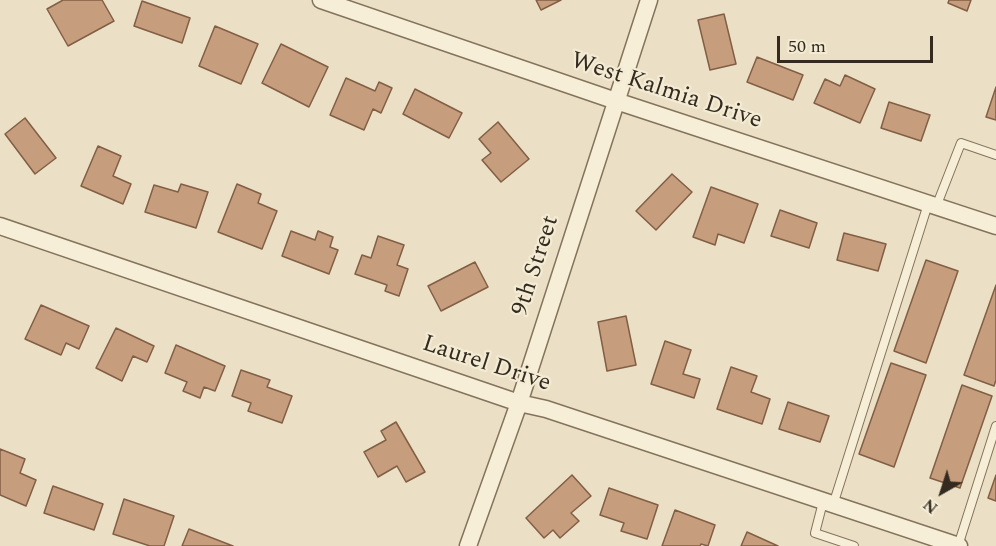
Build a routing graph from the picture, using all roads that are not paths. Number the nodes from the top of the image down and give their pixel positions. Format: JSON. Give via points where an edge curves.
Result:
{"nodes":[{"id":1,"x":321,"y":0,"type":"edge"},
{"id":2,"x":649,"y":0,"type":"edge"},
{"id":3,"x":616,"y":101,"type":"junction"},
{"id":4,"x":996,"y":155,"type":"edge"},
{"id":5,"x":932,"y":205,"type":"junction"},
{"id":6,"x":0,"y":226,"type":"edge"},
{"id":7,"x":996,"y":226,"type":"edge"},
{"id":8,"x":519,"y":403,"type":"junction"},
{"id":9,"x":996,"y":426,"type":"edge"},
{"id":10,"x":828,"y":503,"type":"junction"},
{"id":11,"x":922,"y":540,"type":"edge"},
{"id":12,"x":951,"y":545,"type":"edge"},
{"id":13,"x":468,"y":546,"type":"edge"},
{"id":14,"x":854,"y":546,"type":"edge"}],
"edges":[{"from":1,"to":3,"type":"street","name":"West Kalmia Drive"},
{"from":2,"to":3,"type":"street","name":"9th Street"},
{"from":3,"to":5,"type":"street","name":"West Kalmia Drive"},
{"from":3,"to":8,"type":"street","name":"9th Street"},
{"from":4,"to":5,"type":"lane","via":[[961,143]]},
{"from":5,"to":7,"type":"street","name":"West Kalmia Drive"},
{"from":5,"to":10,"type":"lane"},
{"from":6,"to":8,"type":"street","name":"Laurel Drive"},
{"from":8,"to":10,"type":"street","name":"Laurel Drive"},
{"from":8,"to":13,"type":"street","name":"9th Street"},
{"from":9,"to":12,"type":"lane"},
{"from":10,"to":11,"type":"street","name":"Laurel Drive"},
{"from":10,"to":14,"type":"lane","via":[[815,533]]},
{"from":11,"to":12,"type":"street","name":"Laurel Drive"}]}
